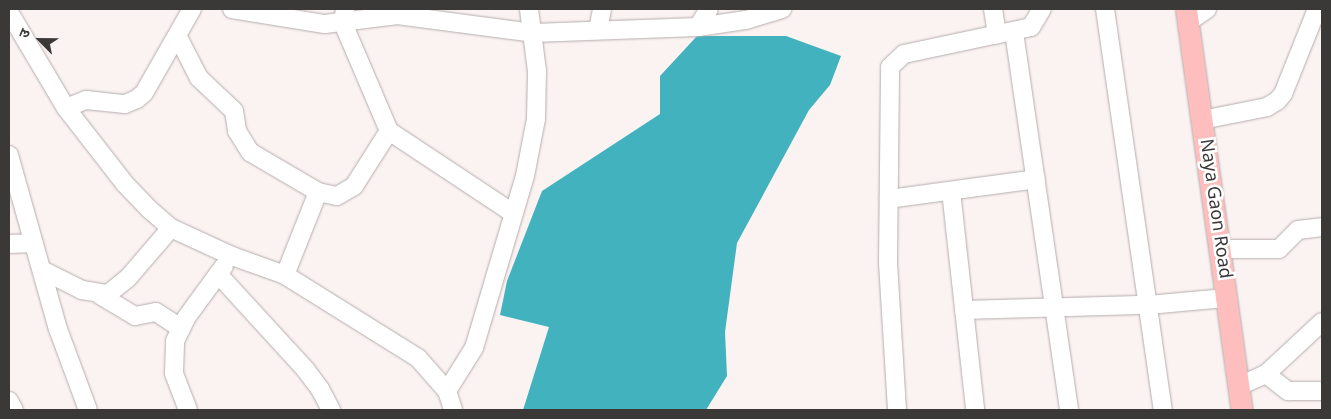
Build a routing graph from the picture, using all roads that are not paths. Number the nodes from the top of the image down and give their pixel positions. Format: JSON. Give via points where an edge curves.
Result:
{"nodes":[{"id":1,"x":192,"y":9,"type":"edge"},
{"id":2,"x":232,"y":9,"type":"edge"},
{"id":3,"x":529,"y":9,"type":"edge"},
{"id":4,"x":602,"y":9,"type":"edge"},
{"id":5,"x":709,"y":9,"type":"edge"},
{"id":6,"x":782,"y":9,"type":"edge"},
{"id":7,"x":993,"y":9,"type":"edge"},
{"id":8,"x":1042,"y":9,"type":"edge"},
{"id":9,"x":1105,"y":9,"type":"edge"},
{"id":10,"x":1207,"y":9,"type":"edge"},
{"id":11,"x":1317,"y":9,"type":"edge"},
{"id":12,"x":9,"y":12,"type":"edge"},
{"id":13,"x":1187,"y":15,"type":"edge"},
{"id":14,"x":344,"y":16,"type":"edge"},
{"id":15,"x":698,"y":27,"type":"junction"},
{"id":16,"x":598,"y":30,"type":"junction"},
{"id":17,"x":534,"y":33,"type":"junction"},
{"id":18,"x":1006,"y":33,"type":"junction"},
{"id":19,"x":178,"y":37,"type":"junction"},
{"id":20,"x":1314,"y":42,"type":"edge"},
{"id":21,"x":66,"y":108,"type":"junction"},
{"id":22,"x":1202,"y":120,"type":"junction"},
{"id":23,"x":389,"y":131,"type":"junction"},
{"id":24,"x":9,"y":156,"type":"edge"},
{"id":25,"x":1036,"y":179,"type":"junction"},
{"id":26,"x":951,"y":191,"type":"junction"},
{"id":27,"x":318,"y":192,"type":"junction"},
{"id":28,"x":889,"y":199,"type":"junction"},
{"id":29,"x":513,"y":213,"type":"junction"},
{"id":30,"x":1322,"y":227,"type":"edge"},
{"id":31,"x":171,"y":228,"type":"junction"},
{"id":32,"x":34,"y":243,"type":"junction"},
{"id":33,"x":9,"y":244,"type":"edge"},
{"id":34,"x":1219,"y":248,"type":"junction"},
{"id":35,"x":232,"y":256,"type":"junction"},
{"id":36,"x":42,"y":270,"type":"junction"},
{"id":37,"x":218,"y":274,"type":"junction"},
{"id":38,"x":285,"y":275,"type":"junction"},
{"id":39,"x":100,"y":295,"type":"junction"},
{"id":40,"x":1226,"y":298,"type":"junction"},
{"id":41,"x":1148,"y":305,"type":"junction"},
{"id":42,"x":1054,"y":306,"type":"junction"},
{"id":43,"x":964,"y":310,"type":"junction"},
{"id":44,"x":1322,"y":322,"type":"edge"},
{"id":45,"x":181,"y":328,"type":"junction"},
{"id":46,"x":1266,"y":374,"type":"junction"},
{"id":47,"x":1238,"y":386,"type":"junction"},
{"id":48,"x":448,"y":391,"type":"junction"},
{"id":49,"x":1322,"y":391,"type":"edge"},
{"id":50,"x":9,"y":402,"type":"edge"},
{"id":51,"x":14,"y":410,"type":"edge"},
{"id":52,"x":88,"y":410,"type":"edge"},
{"id":53,"x":188,"y":410,"type":"edge"},
{"id":54,"x":331,"y":410,"type":"edge"},
{"id":55,"x":453,"y":410,"type":"edge"},
{"id":56,"x":898,"y":410,"type":"edge"},
{"id":57,"x":975,"y":410,"type":"edge"},
{"id":58,"x":1069,"y":410,"type":"edge"},
{"id":59,"x":1163,"y":410,"type":"edge"},
{"id":60,"x":1242,"y":410,"type":"edge"}],
"edges":[{"from":1,"to":19,"type":"street"},
{"from":2,"to":14,"type":"street","via":[[325,24]]},
{"from":3,"to":17,"type":"street"},
{"from":4,"to":16,"type":"street"},
{"from":5,"to":15,"type":"street"},
{"from":6,"to":15,"type":"street","via":[[746,20]]},
{"from":7,"to":18,"type":"street"},
{"from":8,"to":18,"type":"street","via":[[1031,27]]},
{"from":9,"to":41,"type":"street"},
{"from":10,"to":13,"type":"street"},
{"from":11,"to":20,"type":"street"},
{"from":12,"to":21,"type":"street"},
{"from":13,"to":22,"type":"main road","name":"Naya Gaon Road"},
{"from":14,"to":17,"type":"street","via":[[397,15]]},
{"from":14,"to":23,"type":"street"},
{"from":15,"to":16,"type":"street"},
{"from":16,"to":17,"type":"street"},
{"from":17,"to":29,"type":"street","via":[[536,119]]},
{"from":18,"to":25,"type":"street"},
{"from":18,"to":28,"type":"street","via":[[904,54],[894,61],[889,73]]},
{"from":19,"to":21,"type":"street","via":[[144,93],[131,103],[86,100]]},
{"from":19,"to":27,"type":"street","via":[[199,78],[234,111],[237,131],[250,152]]},
{"from":20,"to":22,"type":"street","via":[[1277,101],[1267,107]]},
{"from":21,"to":31,"type":"street","via":[[125,184]]},
{"from":22,"to":34,"type":"main road","name":"Naya Gaon Road"},
{"from":23,"to":27,"type":"street","via":[[346,193],[329,196]]},
{"from":23,"to":29,"type":"street"},
{"from":24,"to":32,"type":"street"},
{"from":25,"to":26,"type":"street"},
{"from":25,"to":42,"type":"street"},
{"from":26,"to":28,"type":"street"},
{"from":26,"to":43,"type":"street"},
{"from":27,"to":38,"type":"street"},
{"from":28,"to":56,"type":"street","via":[[888,263]]},
{"from":29,"to":48,"type":"street","via":[[474,348]]},
{"from":30,"to":34,"type":"street","via":[[1298,230],[1279,249]]},
{"from":31,"to":35,"type":"street"},
{"from":31,"to":39,"type":"street","via":[[114,291]]},
{"from":32,"to":33,"type":"street"},
{"from":32,"to":36,"type":"street"},
{"from":34,"to":40,"type":"main road","name":"Naya Gaon Road"},
{"from":35,"to":37,"type":"street"},
{"from":35,"to":38,"type":"street"},
{"from":36,"to":39,"type":"street","via":[[82,290]]},
{"from":36,"to":52,"type":"street","via":[[58,329]]},
{"from":37,"to":45,"type":"street"},
{"from":37,"to":54,"type":"street","via":[[305,369]]},
{"from":38,"to":48,"type":"street","via":[[418,358]]},
{"from":39,"to":45,"type":"street","via":[[135,316],[156,312]]},
{"from":40,"to":41,"type":"street"},
{"from":40,"to":47,"type":"main road","name":"Naya Gaon Road"},
{"from":41,"to":42,"type":"street"},
{"from":41,"to":59,"type":"street"},
{"from":42,"to":43,"type":"street"},
{"from":42,"to":58,"type":"street"},
{"from":43,"to":57,"type":"street"},
{"from":44,"to":46,"type":"street"},
{"from":45,"to":53,"type":"street","via":[[172,359]]},
{"from":46,"to":47,"type":"street"},
{"from":46,"to":49,"type":"street","via":[[1288,391]]},
{"from":47,"to":60,"type":"main road","name":"Naya Gaon Road"},
{"from":48,"to":55,"type":"street"},
{"from":50,"to":51,"type":"street"}]}
